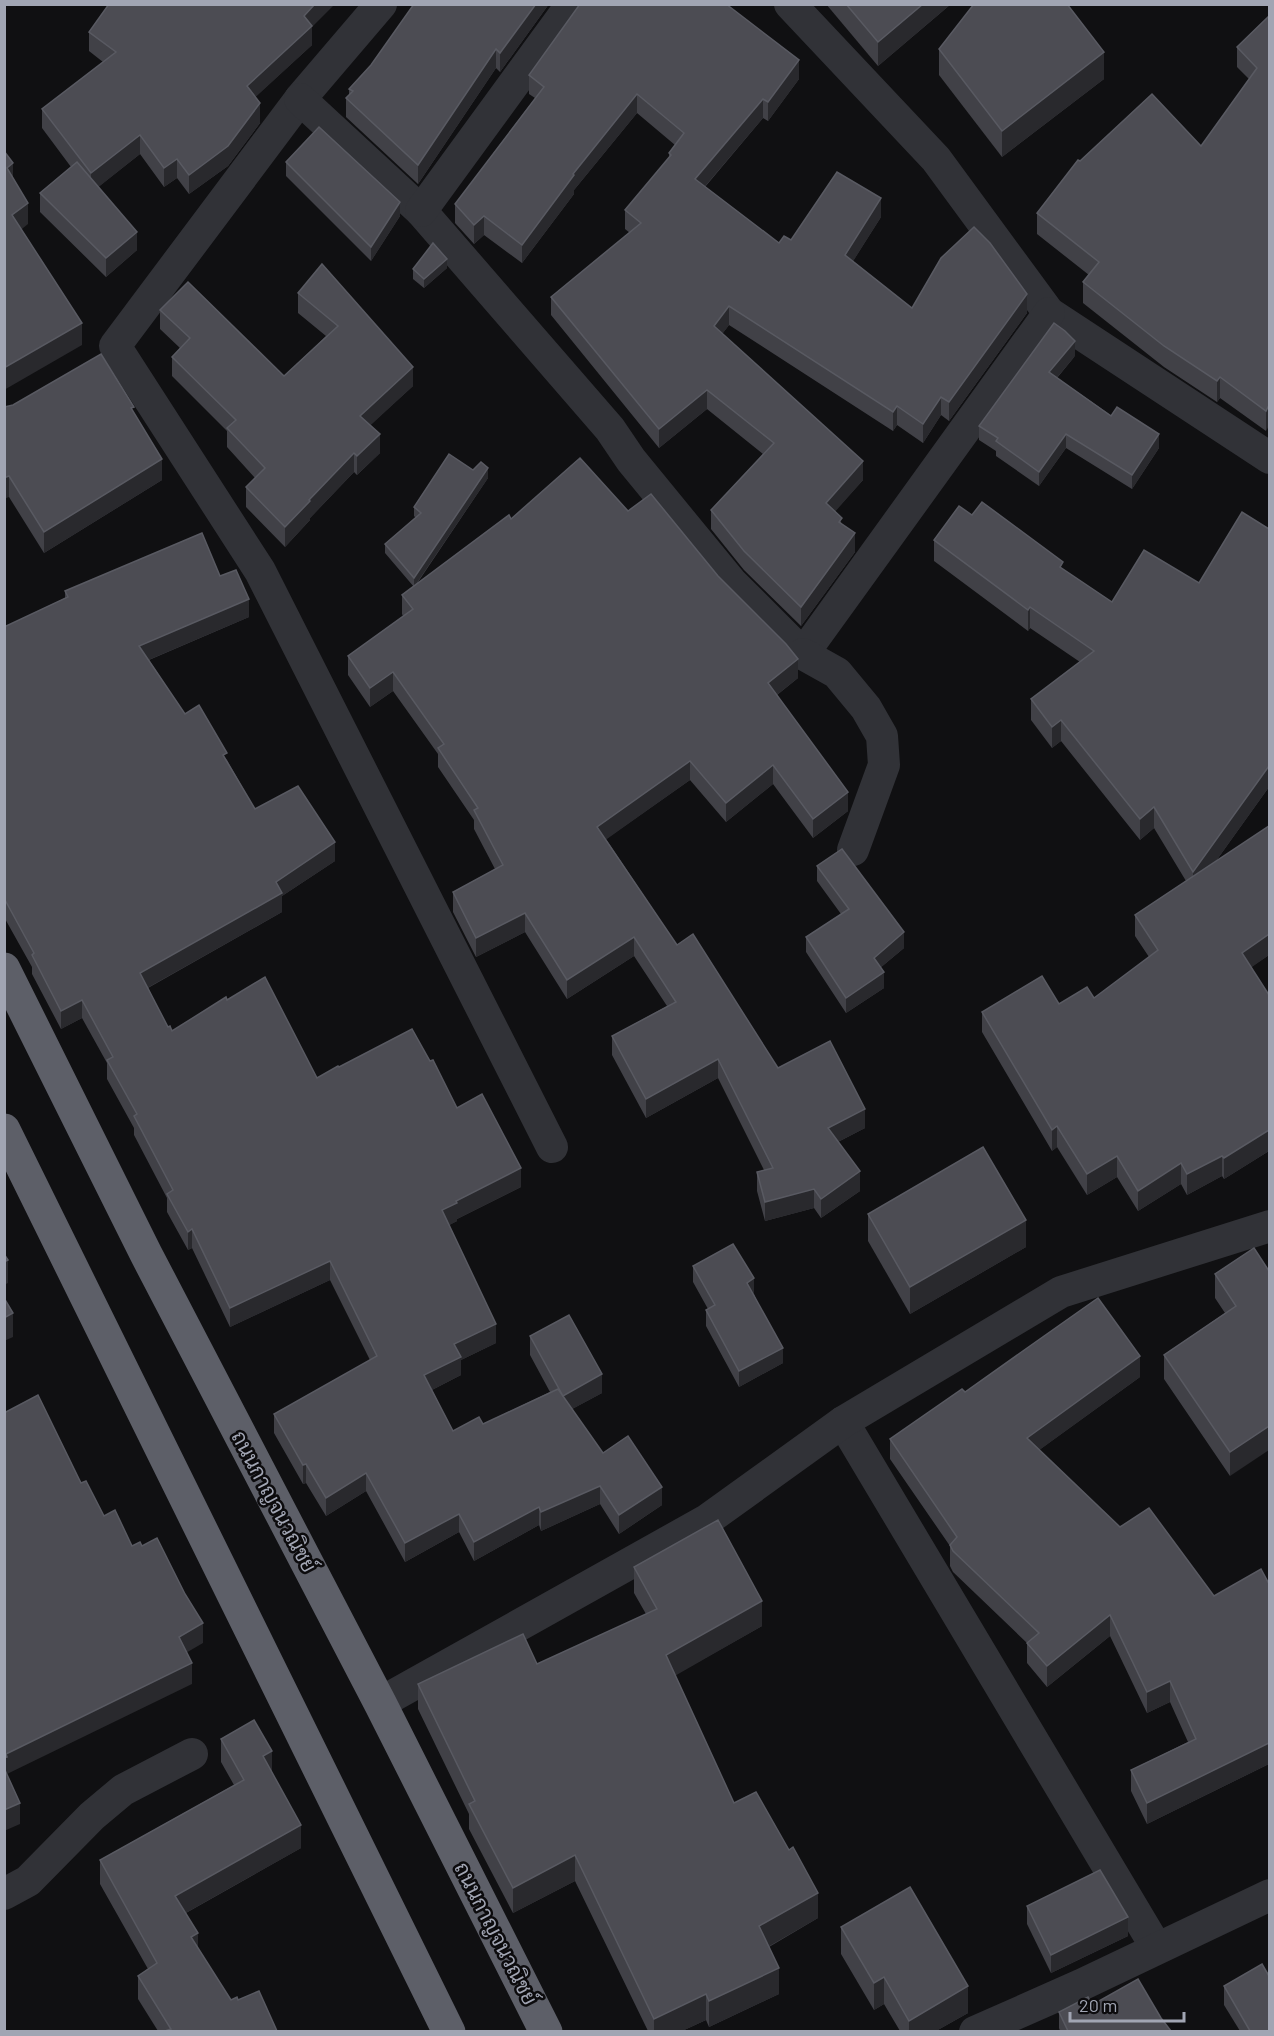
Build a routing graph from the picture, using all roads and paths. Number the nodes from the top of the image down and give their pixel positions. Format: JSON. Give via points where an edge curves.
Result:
{"nodes":[{"id":1,"x":381,"y":4,"type":"edge"},
{"id":2,"x":572,"y":4,"type":"edge"},
{"id":3,"x":790,"y":4,"type":"edge"},
{"id":4,"x":300,"y":99,"type":"junction"},
{"id":5,"x":421,"y":211,"type":"junction"},
{"id":6,"x":1049,"y":313,"type":"junction"},
{"id":7,"x":1269,"y":458,"type":"edge"},
{"id":8,"x":803,"y":654,"type":"junction"},
{"id":9,"x":853,"y":850,"type":"dead end"},
{"id":10,"x":4,"y":969,"type":"edge"},
{"id":11,"x":4,"y":1130,"type":"edge"},
{"id":12,"x":552,"y":1147,"type":"dead end"},
{"id":13,"x":1269,"y":1226,"type":"edge"},
{"id":14,"x":843,"y":1422,"type":"junction"},
{"id":15,"x":380,"y":1703,"type":"junction"},
{"id":16,"x":192,"y":1754,"type":"dead end"},
{"id":17,"x":4,"y":1894,"type":"edge"},
{"id":18,"x":1269,"y":1895,"type":"edge"},
{"id":19,"x":1156,"y":1947,"type":"junction"},
{"id":20,"x":449,"y":2031,"type":"edge"},
{"id":21,"x":546,"y":2031,"type":"edge"},
{"id":22,"x":975,"y":2031,"type":"edge"}],
"edges":[{"from":1,"to":4,"type":"street"},
{"from":2,"to":5,"type":"street"},
{"from":3,"to":6,"type":"street","via":[[936,159]]},
{"from":4,"to":5,"type":"street"},
{"from":4,"to":12,"type":"street","via":[[105,352],[260,571]]},
{"from":5,"to":8,"type":"street","via":[[610,429],[731,582]]},
{"from":6,"to":7,"type":"street"},
{"from":6,"to":8,"type":"street"},
{"from":8,"to":9,"type":"street","via":[[837,673],[866,708],[882,736],[884,765]]},
{"from":10,"to":15,"type":"highway","name":"ถนนกาญจนวณิชย์","via":[[146,1254]]},
{"from":11,"to":20,"type":"highway"},
{"from":13,"to":14,"type":"street","via":[[1061,1292]]},
{"from":14,"to":15,"type":"street","via":[[707,1520]]},
{"from":14,"to":19,"type":"street"},
{"from":15,"to":21,"type":"highway","name":"ถนนกาญจนวณิชย์"},
{"from":16,"to":17,"type":"street","via":[[123,1790],[28,1881]]},
{"from":18,"to":19,"type":"street"},
{"from":19,"to":22,"type":"street"}]}
